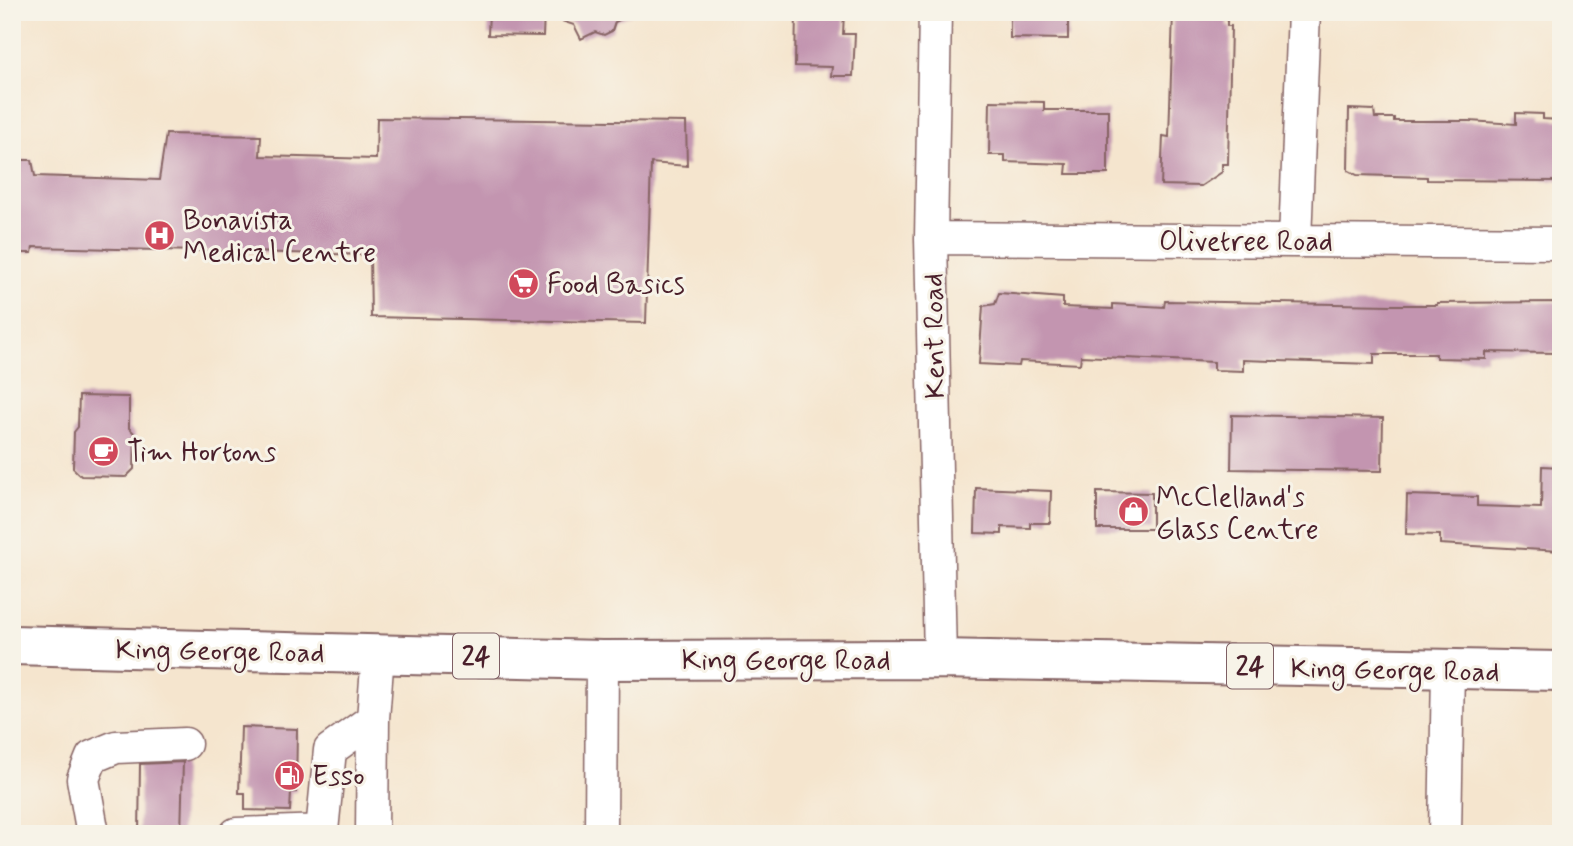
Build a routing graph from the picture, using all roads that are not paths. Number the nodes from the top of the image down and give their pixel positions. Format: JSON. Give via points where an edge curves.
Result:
{"nodes":[{"id":1,"x":934,"y":12,"type":"edge"},
{"id":2,"x":1304,"y":12,"type":"edge"},
{"id":3,"x":931,"y":238,"type":"junction"},
{"id":4,"x":1295,"y":240,"type":"junction"},
{"id":5,"x":1561,"y":243,"type":"edge"},
{"id":6,"x":12,"y":645,"type":"edge"},
{"id":7,"x":378,"y":654,"type":"junction"},
{"id":8,"x":940,"y":659,"type":"junction"},
{"id":9,"x":602,"y":660,"type":"junction"},
{"id":10,"x":1448,"y":670,"type":"junction"},
{"id":11,"x":1561,"y":671,"type":"edge"},
{"id":12,"x":373,"y":719,"type":"junction"},
{"id":13,"x":185,"y":744,"type":"dead end"},
{"id":14,"x":93,"y":834,"type":"edge"},
{"id":15,"x":236,"y":834,"type":"edge"},
{"id":16,"x":372,"y":834,"type":"edge"},
{"id":17,"x":601,"y":834,"type":"edge"},
{"id":18,"x":1445,"y":834,"type":"edge"}],
"edges":[{"from":1,"to":3,"type":"street","name":"Kent Road"},
{"from":2,"to":4,"type":"street"},
{"from":3,"to":4,"type":"street","name":"Olivetree Road"},
{"from":3,"to":8,"type":"street","name":"Kent Road"},
{"from":4,"to":5,"type":"street","name":"Olivetree Road"},
{"from":6,"to":7,"type":"main road","name":"King George Road","number":"24"},
{"from":7,"to":9,"type":"main road","name":"King George Road","number":"24"},
{"from":7,"to":12,"type":"street"},
{"from":8,"to":9,"type":"main road","name":"King George Road","number":"24"},
{"from":8,"to":10,"type":"main road","name":"King George Road","number":"24"},
{"from":9,"to":17,"type":"street"},
{"from":10,"to":11,"type":"main road","name":"King George Road","number":"24"},
{"from":10,"to":18,"type":"street"},
{"from":12,"to":15,"type":"street","via":[[330,750],[322,831]]},
{"from":12,"to":16,"type":"street"},
{"from":13,"to":14,"type":"street","via":[[116,747],[92,757],[83,779]]}]}
